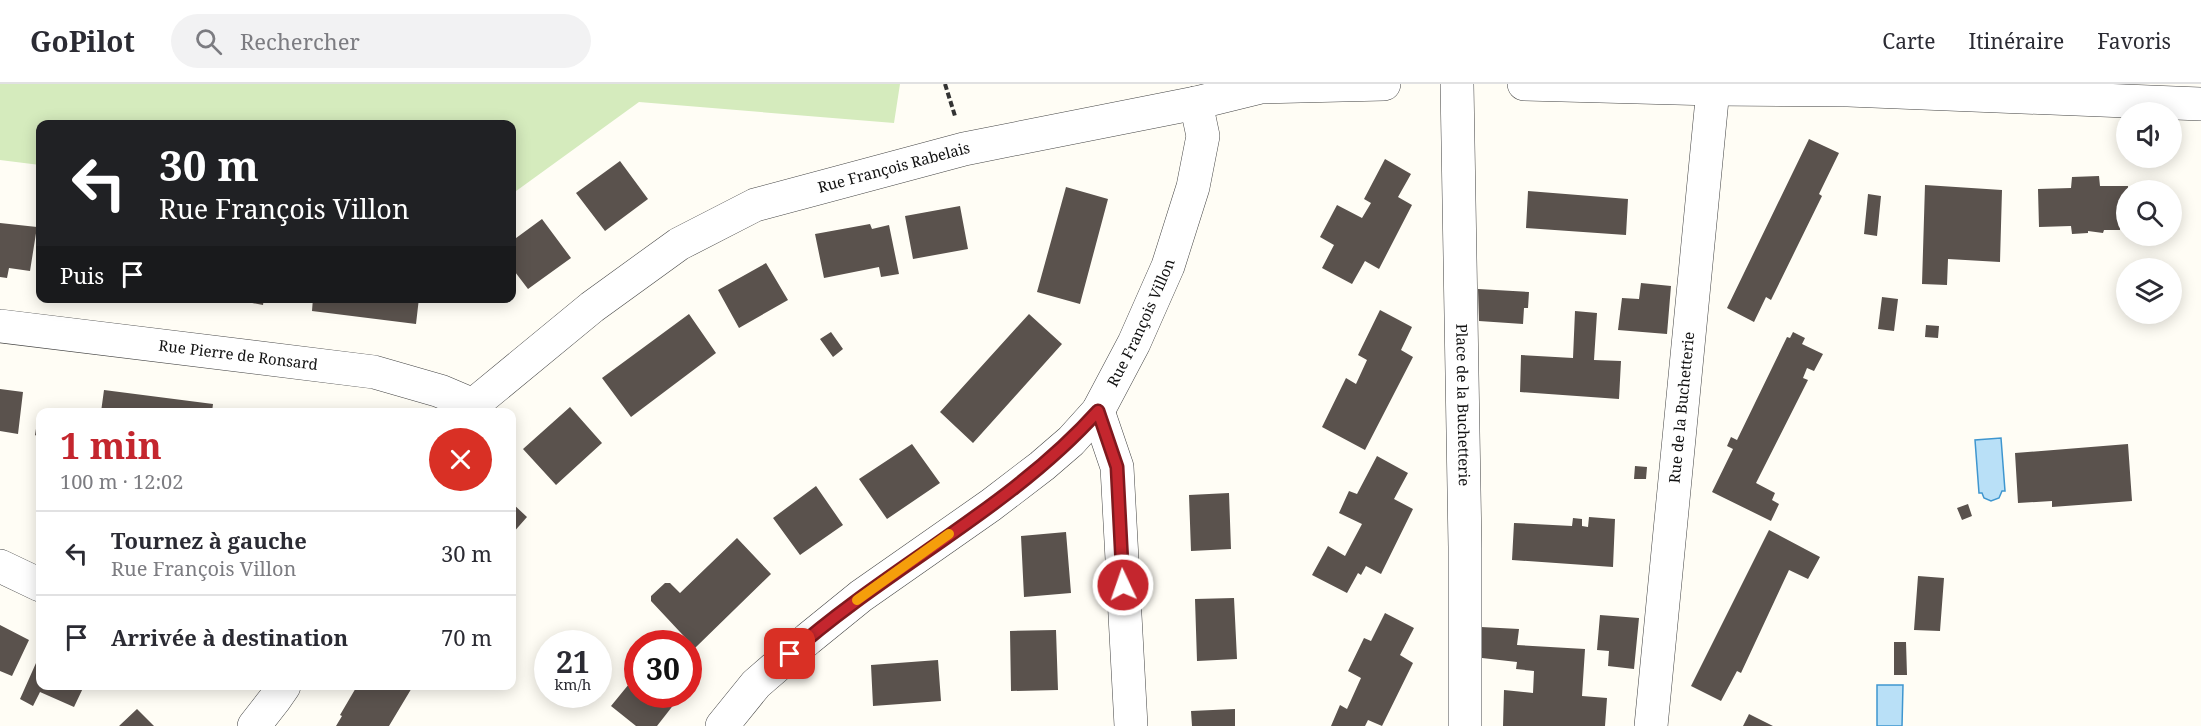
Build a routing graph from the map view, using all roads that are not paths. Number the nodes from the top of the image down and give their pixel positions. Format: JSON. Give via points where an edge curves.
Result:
{"nodes":[{"id":1,"x":1384,"y":84,"type":"edge"},
{"id":2,"x":1457,"y":84,"type":"edge"},
{"id":3,"x":1524,"y":84,"type":"edge"},
{"id":4,"x":1713,"y":90,"type":"junction"},
{"id":5,"x":1196,"y":103,"type":"junction"},
{"id":6,"x":2201,"y":104,"type":"edge"},
{"id":7,"x":0,"y":326,"type":"edge"},
{"id":8,"x":468,"y":408,"type":"edge"},
{"id":9,"x":471,"y":408,"type":"edge"},
{"id":10,"x":1098,"y":411,"type":"junction"},
{"id":11,"x":0,"y":566,"type":"edge"},
{"id":12,"x":36,"y":583,"type":"edge"},
{"id":13,"x":272,"y":690,"type":"edge"},
{"id":14,"x":254,"y":726,"type":"edge"},
{"id":15,"x":722,"y":726,"type":"edge"},
{"id":16,"x":1131,"y":726,"type":"edge"},
{"id":17,"x":1465,"y":726,"type":"edge"},
{"id":18,"x":1651,"y":726,"type":"edge"}],
"edges":[{"from":1,"to":5,"type":"street","name":"Rue François Rabelais","via":[[1261,87]]},
{"from":2,"to":17,"type":"street","name":"Place de la Buchetterie"},
{"from":3,"to":4,"type":"street"},
{"from":4,"to":6,"type":"street","via":[[1848,90]]},
{"from":4,"to":18,"type":"street","name":"Rue de la Buchetterie"},
{"from":5,"to":9,"type":"street","name":"Rue François Rabelais","via":[[964,149],[755,205],[679,244],[592,307]]},
{"from":5,"to":10,"type":"street","name":"Rue François Villon","via":[[1203,136],[1193,187],[1168,266]]},
{"from":7,"to":8,"type":"street","name":"Rue Pierre de Ronsard","via":[[374,372],[440,392]]},
{"from":10,"to":15,"type":"street","name":"Rue François Villon","via":[[1042,466],[861,596],[808,639],[756,684]]},
{"from":10,"to":16,"type":"street","via":[[1117,467]]},
{"from":11,"to":12,"type":"street"},
{"from":13,"to":14,"type":"street"}]}
